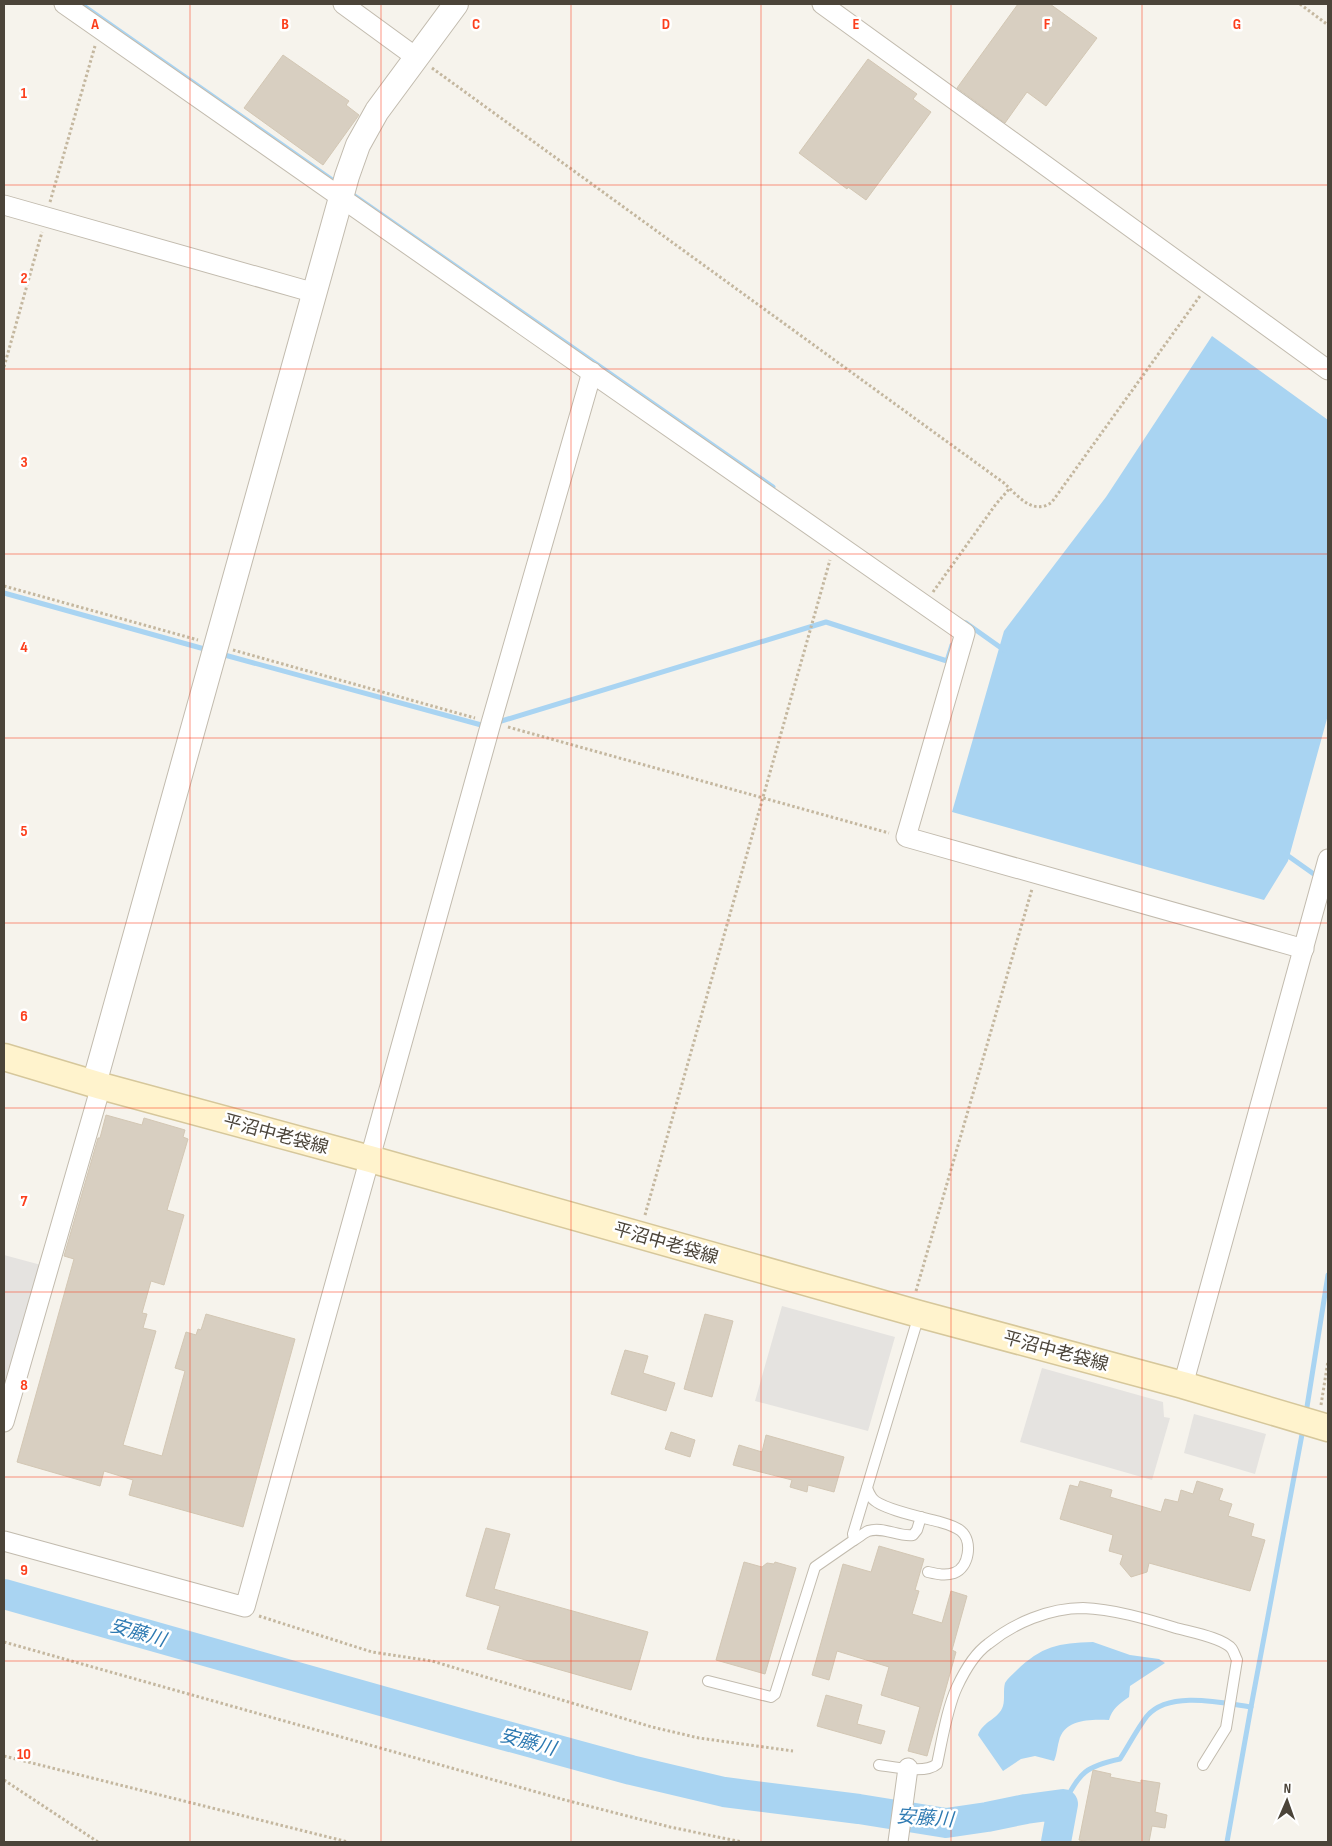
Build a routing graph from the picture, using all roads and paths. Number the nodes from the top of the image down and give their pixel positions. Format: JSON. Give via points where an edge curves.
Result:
{"nodes":[{"id":1,"x":64,"y":4,"type":"edge"},
{"id":2,"x":343,"y":4,"type":"edge"},
{"id":3,"x":456,"y":4,"type":"edge"},
{"id":4,"x":822,"y":4,"type":"edge"},
{"id":5,"x":1300,"y":4,"type":"edge"},
{"id":6,"x":1328,"y":24,"type":"edge"},
{"id":7,"x":100,"y":29,"type":"junction"},
{"id":8,"x":417,"y":58,"type":"junction"},
{"id":9,"x":341,"y":200,"type":"junction"},
{"id":10,"x":4,"y":205,"type":"edge"},
{"id":11,"x":46,"y":217,"type":"junction"},
{"id":12,"x":1209,"y":284,"type":"junction"},
{"id":13,"x":315,"y":293,"type":"junction"},
{"id":14,"x":4,"y":367,"type":"edge"},
{"id":15,"x":1328,"y":370,"type":"edge"},
{"id":16,"x":592,"y":372,"type":"junction"},
{"id":17,"x":1010,"y":488,"type":"junction"},
{"id":18,"x":835,"y":543,"type":"junction"},
{"id":19,"x":4,"y":586,"type":"edge"},
{"id":20,"x":924,"y":604,"type":"junction"},
{"id":21,"x":216,"y":645,"type":"junction"},
{"id":22,"x":491,"y":723,"type":"junction"},
{"id":23,"x":763,"y":799,"type":"junction"},
{"id":24,"x":906,"y":837,"type":"junction"},
{"id":25,"x":1328,"y":860,"type":"edge"},
{"id":26,"x":1036,"y":874,"type":"junction"},
{"id":27,"x":1324,"y":894,"type":"edge"},
{"id":28,"x":1304,"y":949,"type":"junction"},
{"id":29,"x":4,"y":1057,"type":"edge"},
{"id":30,"x":97,"y":1085,"type":"junction"},
{"id":31,"x":370,"y":1159,"type":"junction"},
{"id":32,"x":639,"y":1235,"type":"junction"},
{"id":33,"x":914,"y":1313,"type":"junction"},
{"id":34,"x":1328,"y":1361,"type":"edge"},
{"id":35,"x":1183,"y":1385,"type":"junction"},
{"id":36,"x":4,"y":1422,"type":"edge"},
{"id":37,"x":1323,"y":1427,"type":"edge"},
{"id":38,"x":867,"y":1488,"type":"junction"},
{"id":39,"x":921,"y":1517,"type":"junction"},
{"id":40,"x":854,"y":1540,"type":"junction"},
{"id":41,"x":4,"y":1541,"type":"edge"},
{"id":42,"x":928,"y":1572,"type":"dead end"},
{"id":43,"x":245,"y":1607,"type":"junction"},
{"id":44,"x":4,"y":1642,"type":"edge"},
{"id":45,"x":708,"y":1680,"type":"dead end"},
{"id":46,"x":793,"y":1752,"type":"dead end"},
{"id":47,"x":4,"y":1756,"type":"edge"},
{"id":48,"x":879,"y":1765,"type":"dead end"},
{"id":49,"x":1203,"y":1765,"type":"dead end"},
{"id":50,"x":908,"y":1768,"type":"junction"},
{"id":51,"x":4,"y":1780,"type":"edge"},
{"id":52,"x":98,"y":1842,"type":"edge"},
{"id":53,"x":348,"y":1842,"type":"edge"},
{"id":54,"x":742,"y":1842,"type":"edge"},
{"id":55,"x":898,"y":1842,"type":"edge"}],
"edges":[{"from":1,"to":7,"type":"street"},
{"from":2,"to":8,"type":"street"},
{"from":3,"to":8,"type":"street"},
{"from":4,"to":12,"type":"street"},
{"from":5,"to":6,"type":"path"},
{"from":7,"to":9,"type":"street"},
{"from":7,"to":11,"type":"path"},
{"from":8,"to":9,"type":"street","via":[[377,111],[358,145]]},
{"from":8,"to":17,"type":"path"},
{"from":9,"to":13,"type":"street"},
{"from":9,"to":16,"type":"street"},
{"from":10,"to":11,"type":"street"},
{"from":11,"to":13,"type":"street"},
{"from":11,"to":14,"type":"path"},
{"from":12,"to":15,"type":"street"},
{"from":12,"to":17,"type":"path","via":[[1052,502],[1038,508]]},
{"from":13,"to":21,"type":"street"},
{"from":16,"to":18,"type":"street"},
{"from":16,"to":22,"type":"street"},
{"from":17,"to":20,"type":"path"},
{"from":18,"to":20,"type":"street"},
{"from":18,"to":23,"type":"path"},
{"from":19,"to":21,"type":"path"},
{"from":20,"to":24,"type":"street","via":[[965,633]]},
{"from":21,"to":22,"type":"path"},
{"from":21,"to":30,"type":"street"},
{"from":22,"to":23,"type":"path"},
{"from":22,"to":31,"type":"street"},
{"from":23,"to":24,"type":"path"},
{"from":23,"to":32,"type":"path"},
{"from":24,"to":26,"type":"street"},
{"from":25,"to":27,"type":"street"},
{"from":26,"to":28,"type":"street"},
{"from":26,"to":33,"type":"path"},
{"from":27,"to":28,"type":"street"},
{"from":28,"to":35,"type":"street"},
{"from":29,"to":30,"type":"main road","name":"平沼中老袋線"},
{"from":30,"to":31,"type":"main road","name":"平沼中老袋線"},
{"from":30,"to":36,"type":"street"},
{"from":31,"to":32,"type":"main road","name":"平沼中老袋線"},
{"from":31,"to":43,"type":"street"},
{"from":32,"to":33,"type":"main road","name":"平沼中老袋線"},
{"from":33,"to":35,"type":"main road","name":"平沼中老袋線"},
{"from":33,"to":38,"type":"lane"},
{"from":34,"to":37,"type":"path"},
{"from":35,"to":37,"type":"main road","name":"平沼中老袋線"},
{"from":38,"to":39,"type":"lane","via":[[872,1499],[886,1507]]},
{"from":38,"to":40,"type":"lane"},
{"from":39,"to":40,"type":"lane","via":[[913,1535],[879,1530],[869,1531]]},
{"from":39,"to":42,"type":"lane","via":[[962,1531],[967,1540],[964,1564],[957,1573],[940,1575]]},
{"from":40,"to":45,"type":"lane","via":[[815,1567],[775,1694],[771,1697]]},
{"from":41,"to":43,"type":"street"},
{"from":43,"to":46,"type":"path","via":[[256,1615],[372,1652],[432,1661],[652,1727],[699,1738]]},
{"from":44,"to":54,"type":"path","via":[[536,1792]]},
{"from":47,"to":53,"type":"path"},
{"from":48,"to":50,"type":"lane"},
{"from":49,"to":50,"type":"lane","via":[[1226,1728],[1237,1660],[1233,1650],[1225,1643],[1166,1625],[1082,1608],[1049,1612],[986,1644],[968,1666],[956,1689],[937,1764],[932,1768]]},
{"from":50,"to":55,"type":"street"},
{"from":51,"to":52,"type":"path"}]}
